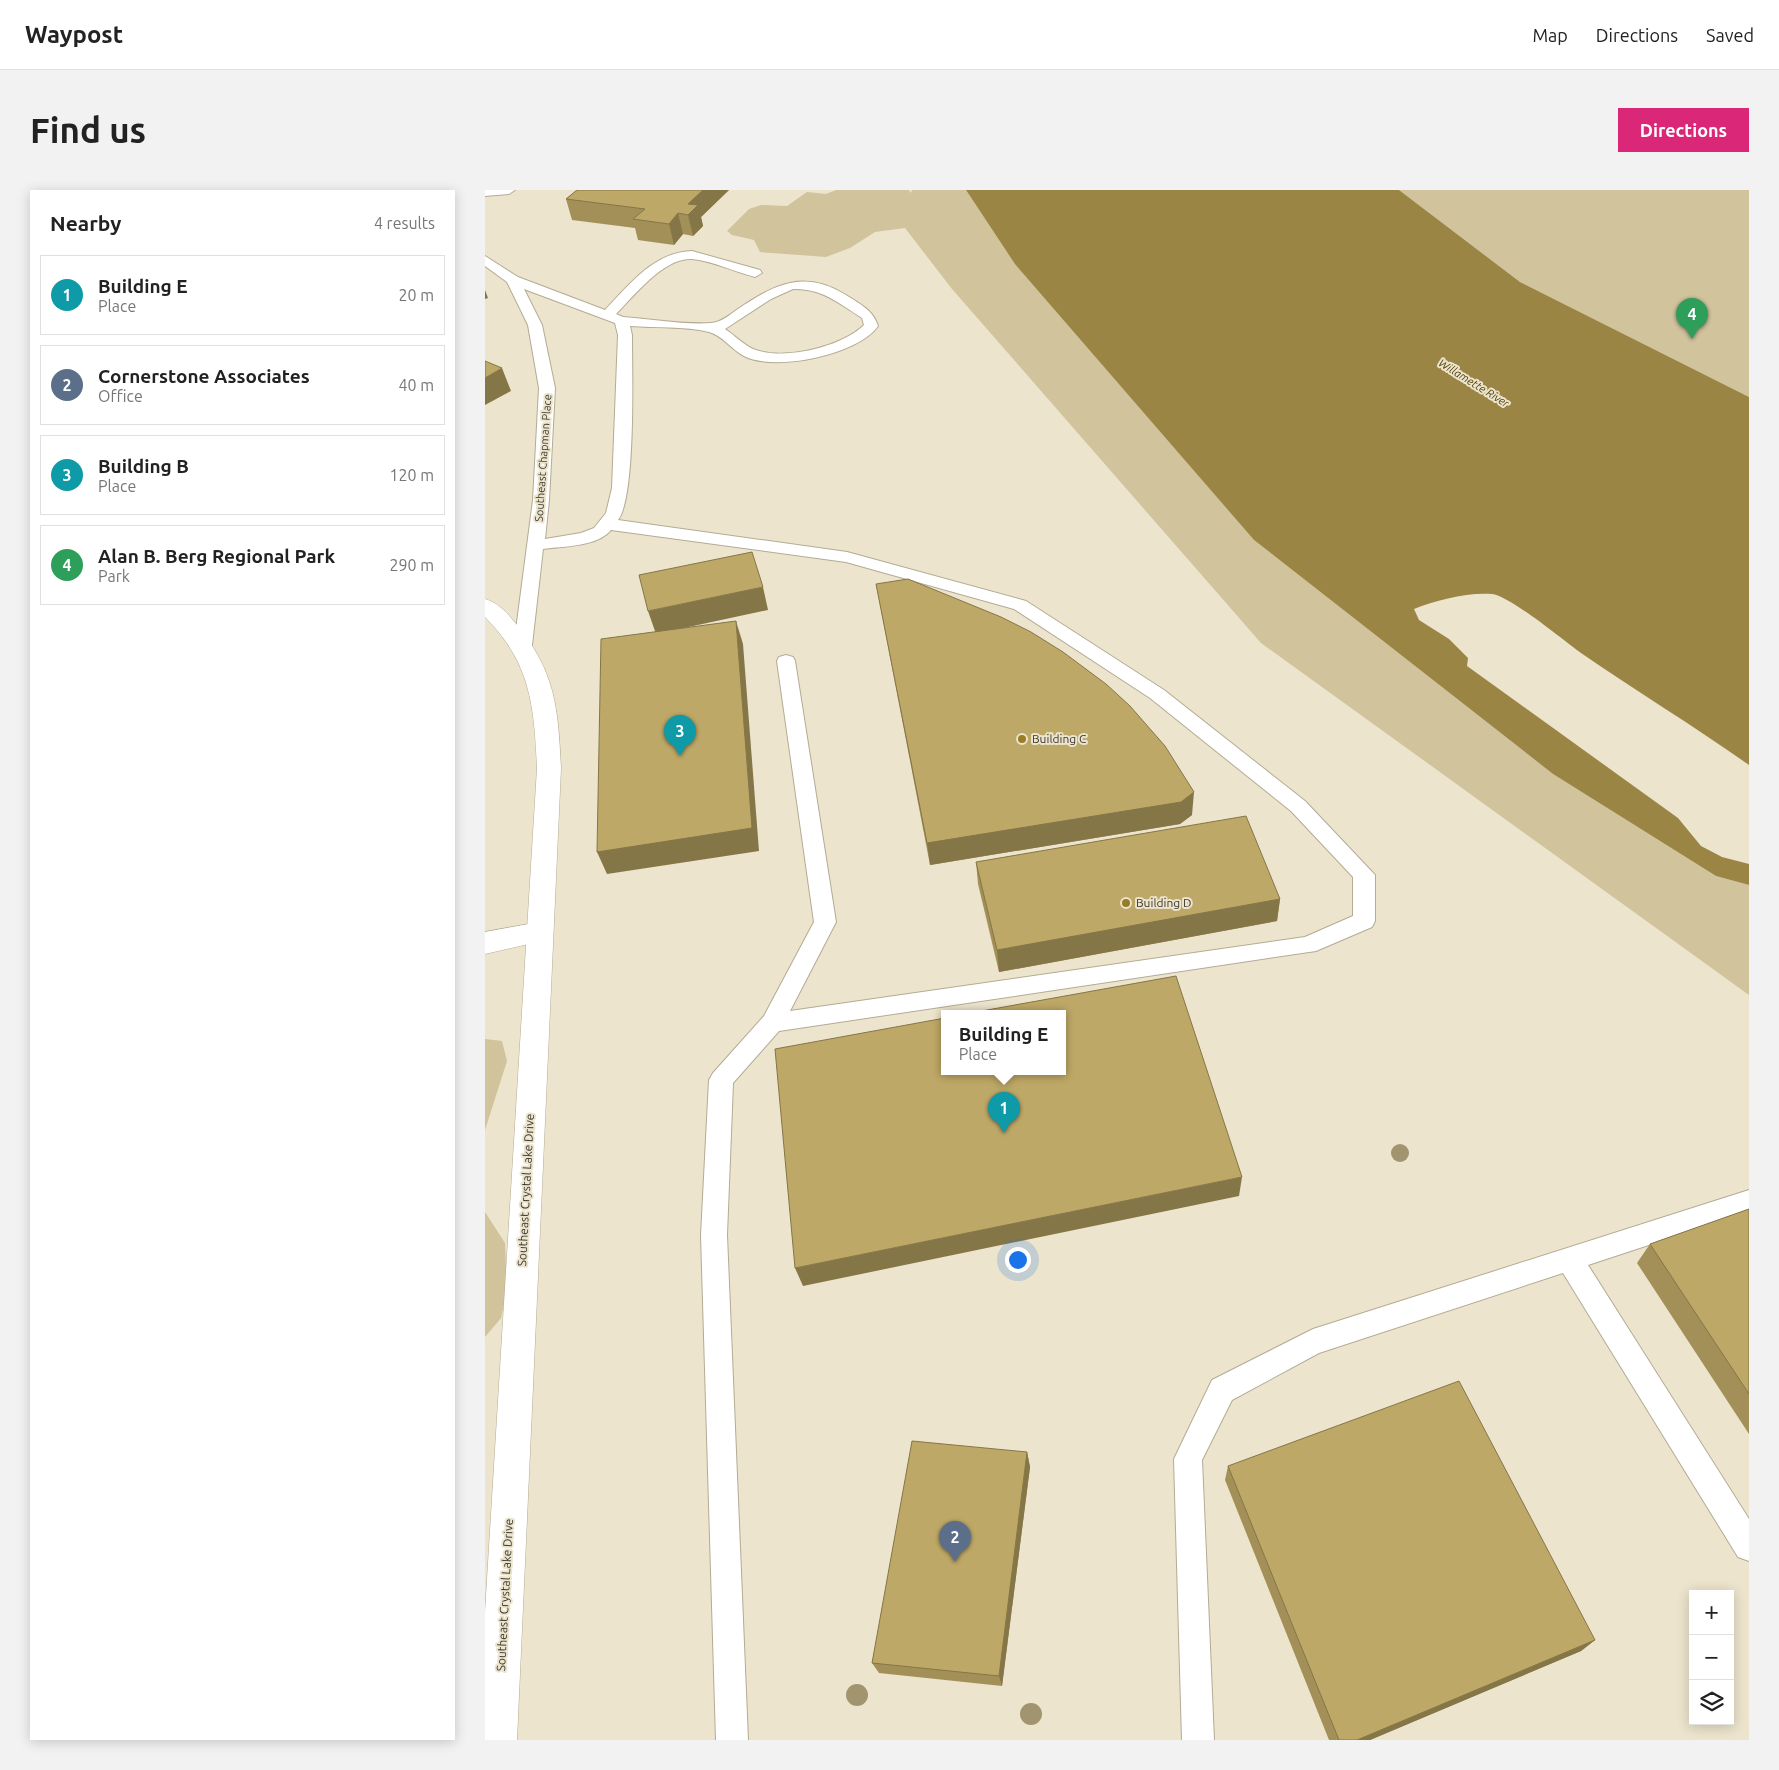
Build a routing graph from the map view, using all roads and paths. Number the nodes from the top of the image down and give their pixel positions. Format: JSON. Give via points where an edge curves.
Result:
{"nodes":[{"id":1,"x":509,"y":190,"type":"edge"},
{"id":2,"x":485,"y":192,"type":"edge"},
{"id":3,"x":485,"y":260,"type":"edge"},
{"id":4,"x":755,"y":274,"type":"dead end"},
{"id":5,"x":513,"y":280,"type":"junction"},
{"id":6,"x":614,"y":318,"type":"junction"},
{"id":7,"x":715,"y":328,"type":"junction"},
{"id":8,"x":607,"y":524,"type":"junction"},
{"id":9,"x":536,"y":545,"type":"junction"},
{"id":10,"x":485,"y":606,"type":"edge"},
{"id":11,"x":523,"y":645,"type":"junction"},
{"id":12,"x":786,"y":661,"type":"dead end"},
{"id":13,"x":540,"y":932,"type":"junction"},
{"id":14,"x":485,"y":943,"type":"edge"},
{"id":15,"x":772,"y":1023,"type":"junction"},
{"id":16,"x":1749,"y":1201,"type":"edge"},
{"id":17,"x":1569,"y":1259,"type":"junction"},
{"id":18,"x":1749,"y":1546,"type":"edge"},
{"id":19,"x":497,"y":1740,"type":"edge"},
{"id":20,"x":732,"y":1740,"type":"edge"},
{"id":21,"x":1197,"y":1740,"type":"edge"}],
"edges":[{"from":1,"to":2,"type":"lane"},
{"from":3,"to":5,"type":"lane","name":"Southeast Chapman Place"},
{"from":4,"to":6,"type":"lane","via":[[692,255],[679,255],[662,263]]},
{"from":5,"to":6,"type":"lane"},
{"from":5,"to":9,"type":"lane","name":"Southeast Chapman Place","via":[[535,325],[547,388]]},
{"from":6,"to":7,"type":"lane"},
{"from":6,"to":8,"type":"lane","via":[[625,335],[620,488],[614,514]]},
{"from":7,"to":7,"type":"lane","via":[[728,323],[776,290],[797,284],[822,288],[871,319],[871,326],[859,338],[799,357],[749,353]]},
{"from":8,"to":9,"type":"lane","via":[[600,532],[585,538]]},
{"from":8,"to":15,"type":"lane","via":[[847,557],[1020,605],[1165,701],[1298,806],[1364,875],[1364,921],[1308,946]]},
{"from":9,"to":11,"type":"lane","name":"Southeast Chapman Place"},
{"from":10,"to":11,"type":"street","name":"Southeast Crystal Lake Drive"},
{"from":11,"to":13,"type":"street","name":"Southeast Crystal Lake Drive","via":[[537,671],[546,706],[549,768]]},
{"from":12,"to":15,"type":"lane","via":[[825,922]]},
{"from":13,"to":14,"type":"street"},
{"from":13,"to":19,"type":"street","name":"Southeast Crystal Lake Drive"},
{"from":15,"to":20,"type":"lane","via":[[721,1080],[714,1236]]},
{"from":16,"to":17,"type":"lane"},
{"from":17,"to":18,"type":"lane"},
{"from":17,"to":21,"type":"lane","via":[[1313,1342],[1222,1390],[1188,1459]]}]}
